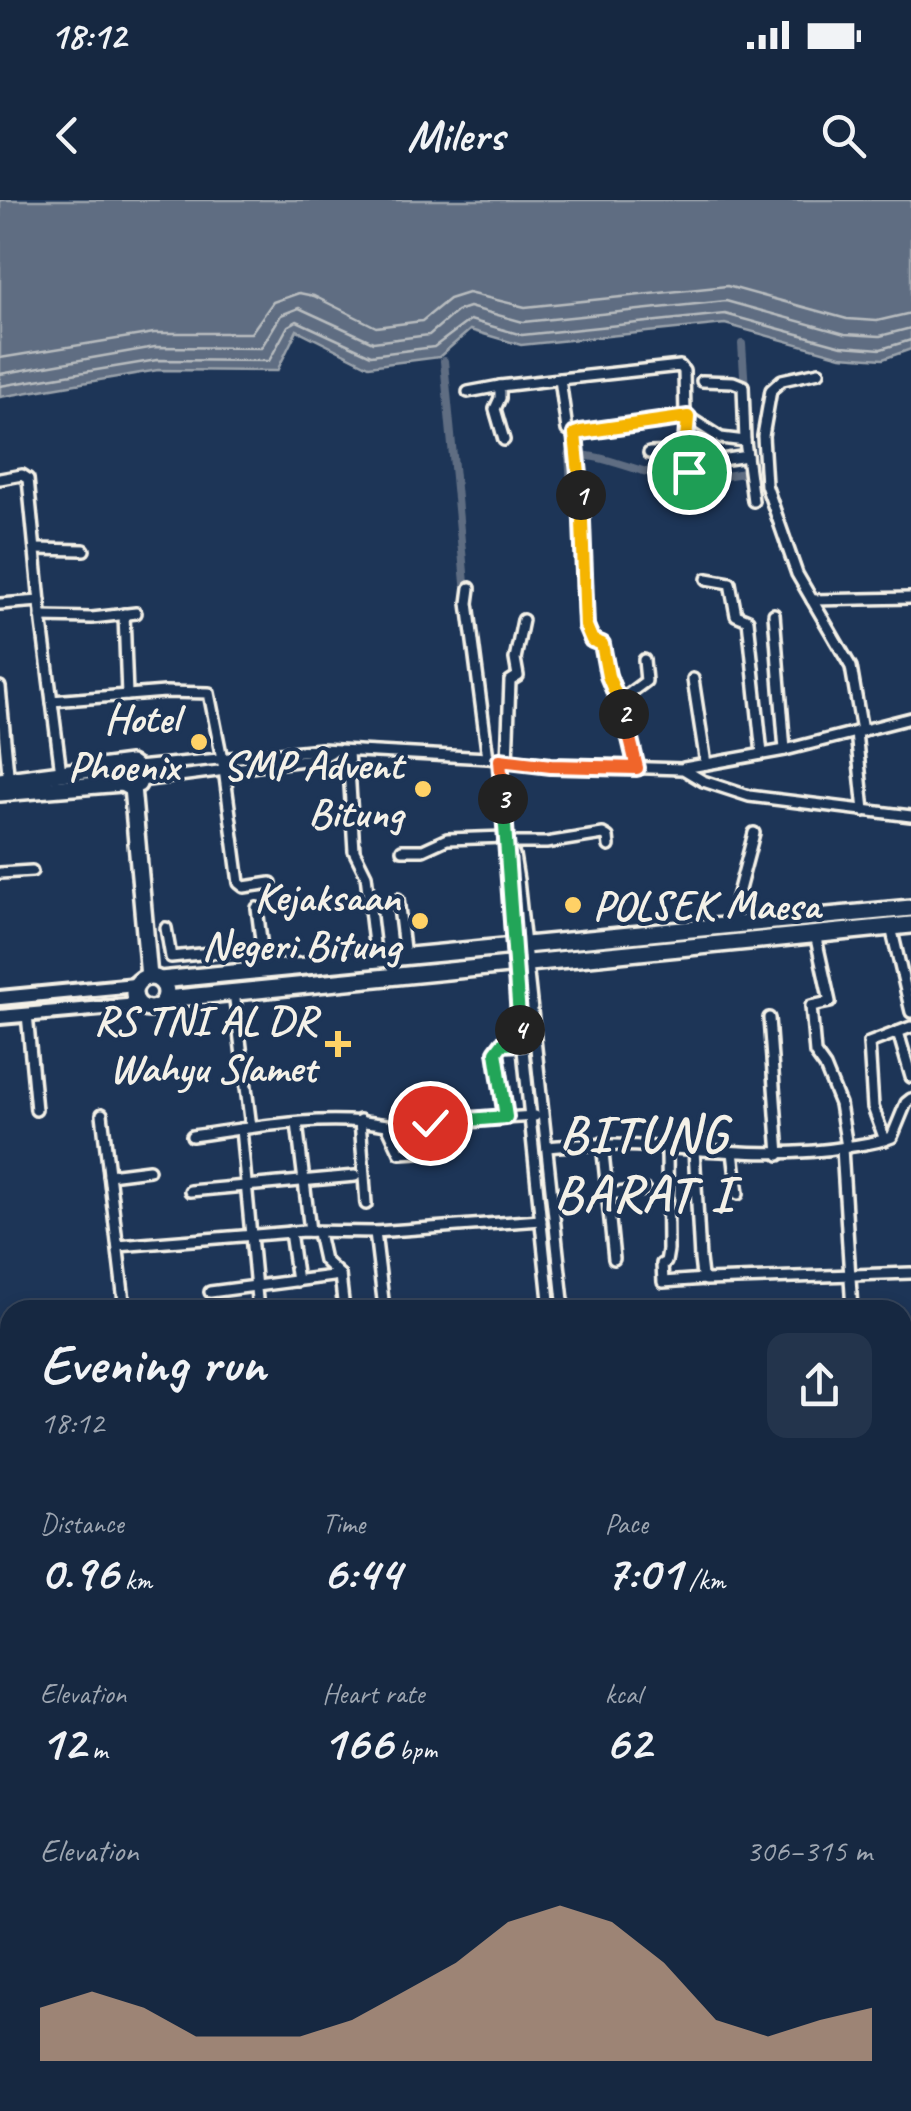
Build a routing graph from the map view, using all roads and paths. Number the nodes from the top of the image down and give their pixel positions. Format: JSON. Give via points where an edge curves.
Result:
{"nodes":[{"id":1,"x":818,"y":372,"type":"dead end"},
{"id":2,"x":560,"y":379,"type":"junction"},
{"id":3,"x":702,"y":382,"type":"dead end"},
{"id":4,"x":500,"y":386,"type":"junction"},
{"id":5,"x":468,"y":392,"type":"dead end"},
{"id":6,"x":688,"y":417,"type":"junction"},
{"id":7,"x":575,"y":434,"type":"junction"},
{"id":8,"x":504,"y":440,"type":"dead end"},
{"id":9,"x":745,"y":441,"type":"junction"},
{"id":10,"x":649,"y":453,"type":"dead end"},
{"id":11,"x":686,"y":456,"type":"junction"},
{"id":12,"x":746,"y":456,"type":"junction"},
{"id":13,"x":0,"y":478,"type":"edge"},
{"id":14,"x":690,"y":478,"type":"dead end"},
{"id":15,"x":753,"y":502,"type":"dead end"},
{"id":16,"x":36,"y":549,"type":"junction"},
{"id":17,"x":84,"y":550,"type":"dead end"},
{"id":18,"x":707,"y":579,"type":"dead end"},
{"id":19,"x":470,"y":588,"type":"dead end"},
{"id":20,"x":911,"y":598,"type":"edge"},
{"id":21,"x":812,"y":600,"type":"junction"},
{"id":22,"x":40,"y":601,"type":"junction"},
{"id":23,"x":0,"y":604,"type":"edge"},
{"id":24,"x":136,"y":613,"type":"dead end"},
{"id":25,"x":124,"y":614,"type":"junction"},
{"id":26,"x":774,"y":614,"type":"dead end"},
{"id":27,"x":41,"y":617,"type":"junction"},
{"id":28,"x":523,"y":620,"type":"dead end"},
{"id":29,"x":644,"y":660,"type":"dead end"},
{"id":30,"x":693,"y":679,"type":"dead end"},
{"id":31,"x":0,"y":687,"type":"edge"},
{"id":32,"x":127,"y":695,"type":"junction"},
{"id":33,"x":619,"y":700,"type":"junction"},
{"id":34,"x":52,"y":701,"type":"junction"},
{"id":35,"x":911,"y":718,"type":"edge"},
{"id":36,"x":859,"y":732,"type":"junction"},
{"id":37,"x":785,"y":750,"type":"junction"},
{"id":38,"x":348,"y":752,"type":"junction"},
{"id":39,"x":762,"y":754,"type":"junction"},
{"id":40,"x":488,"y":758,"type":"junction"},
{"id":41,"x":504,"y":760,"type":"junction"},
{"id":42,"x":223,"y":764,"type":"junction"},
{"id":43,"x":706,"y":764,"type":"junction"},
{"id":44,"x":637,"y":768,"type":"junction"},
{"id":45,"x":683,"y":768,"type":"junction"},
{"id":46,"x":61,"y":773,"type":"junction"},
{"id":47,"x":130,"y":777,"type":"junction"},
{"id":48,"x":5,"y":786,"type":"edge"},
{"id":49,"x":864,"y":810,"type":"junction"},
{"id":50,"x":911,"y":816,"type":"edge"},
{"id":51,"x":754,"y":833,"type":"dead end"},
{"id":52,"x":506,"y":842,"type":"junction"},
{"id":53,"x":609,"y":846,"type":"dead end"},
{"id":54,"x":402,"y":850,"type":"dead end"},
{"id":55,"x":32,"y":870,"type":"dead end"},
{"id":56,"x":0,"y":873,"type":"edge"},
{"id":57,"x":270,"y":883,"type":"dead end"},
{"id":58,"x":398,"y":899,"type":"dead end"},
{"id":59,"x":258,"y":908,"type":"dead end"},
{"id":60,"x":911,"y":908,"type":"edge"},
{"id":61,"x":730,"y":924,"type":"junction"},
{"id":62,"x":911,"y":925,"type":"edge"},
{"id":63,"x":891,"y":927,"type":"junction"},
{"id":64,"x":166,"y":928,"type":"dead end"},
{"id":65,"x":815,"y":934,"type":"junction"},
{"id":66,"x":518,"y":944,"type":"junction"},
{"id":67,"x":405,"y":957,"type":"junction"},
{"id":68,"x":376,"y":961,"type":"junction"},
{"id":69,"x":520,"y":962,"type":"junction"},
{"id":70,"x":358,"y":971,"type":"junction"},
{"id":71,"x":258,"y":973,"type":"junction"},
{"id":72,"x":148,"y":981,"type":"junction"},
{"id":73,"x":234,"y":992,"type":"junction"},
{"id":74,"x":0,"y":998,"type":"edge"},
{"id":75,"x":166,"y":999,"type":"junction"},
{"id":76,"x":138,"y":1004,"type":"junction"},
{"id":77,"x":911,"y":1012,"type":"edge"},
{"id":78,"x":27,"y":1014,"type":"junction"},
{"id":79,"x":0,"y":1017,"type":"edge"},
{"id":80,"x":769,"y":1018,"type":"dead end"},
{"id":81,"x":911,"y":1027,"type":"edge"},
{"id":82,"x":898,"y":1032,"type":"junction"},
{"id":83,"x":522,"y":1043,"type":"junction"},
{"id":84,"x":911,"y":1077,"type":"edge"},
{"id":85,"x":911,"y":1097,"type":"edge"},
{"id":86,"x":36,"y":1110,"type":"dead end"},
{"id":87,"x":102,"y":1114,"type":"dead end"},
{"id":88,"x":530,"y":1116,"type":"junction"},
{"id":89,"x":544,"y":1116,"type":"junction"},
{"id":90,"x":506,"y":1117,"type":"junction"},
{"id":91,"x":360,"y":1120,"type":"junction"},
{"id":92,"x":298,"y":1123,"type":"junction"},
{"id":93,"x":246,"y":1128,"type":"junction"},
{"id":94,"x":192,"y":1136,"type":"dead end"},
{"id":95,"x":885,"y":1140,"type":"junction"},
{"id":96,"x":602,"y":1144,"type":"junction"},
{"id":97,"x":547,"y":1147,"type":"junction"},
{"id":98,"x":668,"y":1148,"type":"junction"},
{"id":99,"x":844,"y":1148,"type":"junction"},
{"id":100,"x":694,"y":1149,"type":"junction"},
{"id":101,"x":733,"y":1152,"type":"junction"},
{"id":102,"x":780,"y":1155,"type":"junction"},
{"id":103,"x":149,"y":1170,"type":"dead end"},
{"id":104,"x":110,"y":1174,"type":"junction"},
{"id":105,"x":355,"y":1176,"type":"dead end"},
{"id":106,"x":305,"y":1180,"type":"junction"},
{"id":107,"x":247,"y":1185,"type":"junction"},
{"id":108,"x":645,"y":1190,"type":"dead end"},
{"id":109,"x":190,"y":1191,"type":"dead end"},
{"id":110,"x":607,"y":1194,"type":"junction"},
{"id":111,"x":738,"y":1194,"type":"dead end"},
{"id":112,"x":366,"y":1204,"type":"dead end"},
{"id":113,"x":541,"y":1220,"type":"junction"},
{"id":114,"x":290,"y":1232,"type":"junction"},
{"id":115,"x":314,"y":1232,"type":"junction"},
{"id":116,"x":375,"y":1232,"type":"junction"},
{"id":117,"x":252,"y":1236,"type":"junction"},
{"id":118,"x":118,"y":1246,"type":"junction"},
{"id":119,"x":614,"y":1259,"type":"dead end"},
{"id":120,"x":911,"y":1273,"type":"edge"},
{"id":121,"x":340,"y":1276,"type":"junction"},
{"id":122,"x":850,"y":1277,"type":"junction"},
{"id":123,"x":705,"y":1279,"type":"junction"},
{"id":124,"x":297,"y":1282,"type":"junction"},
{"id":125,"x":255,"y":1286,"type":"junction"},
{"id":126,"x":210,"y":1292,"type":"dead end"},
{"id":127,"x":561,"y":1292,"type":"junction"},
{"id":128,"x":548,"y":1293,"type":"junction"},
{"id":129,"x":124,"y":1300,"type":"edge"},
{"id":130,"x":257,"y":1300,"type":"edge"},
{"id":131,"x":343,"y":1300,"type":"edge"},
{"id":132,"x":383,"y":1300,"type":"dead end"},
{"id":133,"x":549,"y":1300,"type":"edge"},
{"id":134,"x":562,"y":1300,"type":"edge"},
{"id":135,"x":851,"y":1300,"type":"edge"}],
"edges":[{"from":1,"to":21,"type":"street","via":[[782,380],[771,390],[763,436],[774,515]]},
{"from":2,"to":4,"type":"street"},
{"from":2,"to":6,"type":"street","via":[[680,366]]},
{"from":2,"to":7,"type":"street","via":[[566,430]]},
{"from":3,"to":9,"type":"street","via":[[743,386]]},
{"from":4,"to":5,"type":"street"},
{"from":4,"to":8,"type":"street","via":[[495,409]]},
{"from":6,"to":7,"type":"street"},
{"from":6,"to":9,"type":"street","via":[[720,438]]},
{"from":6,"to":11,"type":"street"},
{"from":7,"to":33,"type":"street","via":[[584,612]]},
{"from":9,"to":12,"type":"street"},
{"from":10,"to":11,"type":"street"},
{"from":11,"to":12,"type":"street","via":[[702,463]]},
{"from":11,"to":14,"type":"street"},
{"from":12,"to":15,"type":"street"},
{"from":13,"to":16,"type":"street","via":[[28,479]]},
{"from":16,"to":17,"type":"street"},
{"from":16,"to":22,"type":"street"},
{"from":18,"to":39,"type":"street","via":[[730,583],[736,615],[748,620]]},
{"from":19,"to":40,"type":"street"},
{"from":20,"to":21,"type":"street"},
{"from":21,"to":36,"type":"street","via":[[851,668]]},
{"from":22,"to":23,"type":"street"},
{"from":22,"to":27,"type":"street"},
{"from":24,"to":25,"type":"street"},
{"from":25,"to":27,"type":"street"},
{"from":25,"to":32,"type":"street"},
{"from":26,"to":37,"type":"street"},
{"from":27,"to":34,"type":"street"},
{"from":28,"to":41,"type":"street"},
{"from":29,"to":33,"type":"street","via":[[646,681]]},
{"from":30,"to":43,"type":"street"},
{"from":31,"to":48,"type":"street"},
{"from":32,"to":34,"type":"street"},
{"from":32,"to":42,"type":"street","via":[[208,693]]},
{"from":33,"to":44,"type":"street"},
{"from":34,"to":46,"type":"street"},
{"from":35,"to":36,"type":"street"},
{"from":36,"to":37,"type":"street"},
{"from":36,"to":49,"type":"street"},
{"from":37,"to":39,"type":"street"},
{"from":38,"to":40,"type":"street"},
{"from":38,"to":42,"type":"street"},
{"from":38,"to":68,"type":"street","via":[[354,851],[366,875]]},
{"from":39,"to":43,"type":"street"},
{"from":40,"to":41,"type":"street"},
{"from":41,"to":44,"type":"street"},
{"from":41,"to":52,"type":"street"},
{"from":42,"to":47,"type":"street"},
{"from":42,"to":57,"type":"street","via":[[240,885]]},
{"from":43,"to":45,"type":"street"},
{"from":44,"to":45,"type":"street"},
{"from":45,"to":49,"type":"street","via":[[750,796]]},
{"from":46,"to":47,"type":"highway"},
{"from":46,"to":48,"type":"highway"},
{"from":47,"to":48,"type":"highway"},
{"from":47,"to":72,"type":"highway"},
{"from":49,"to":50,"type":"street"},
{"from":51,"to":61,"type":"street"},
{"from":52,"to":53,"type":"street","via":[[603,834]]},
{"from":52,"to":54,"type":"street","via":[[447,840]]},
{"from":52,"to":66,"type":"street","via":[[514,856]]},
{"from":55,"to":56,"type":"street"},
{"from":58,"to":67,"type":"street"},
{"from":59,"to":71,"type":"street"},
{"from":60,"to":61,"type":"highway"},
{"from":61,"to":66,"type":"highway"},
{"from":62,"to":63,"type":"highway"},
{"from":63,"to":65,"type":"highway"},
{"from":63,"to":77,"type":"street"},
{"from":64,"to":71,"type":"street","via":[[171,957],[239,950]]},
{"from":65,"to":69,"type":"highway"},
{"from":65,"to":99,"type":"street","via":[[830,1002],[810,1006],[815,1053],[840,1104]]},
{"from":66,"to":67,"type":"highway"},
{"from":66,"to":69,"type":"street"},
{"from":67,"to":68,"type":"highway"},
{"from":68,"to":70,"type":"highway"},
{"from":69,"to":70,"type":"highway"},
{"from":69,"to":83,"type":"street"},
{"from":69,"to":89,"type":"street"},
{"from":70,"to":71,"type":"highway"},
{"from":70,"to":73,"type":"highway"},
{"from":71,"to":72,"type":"highway"},
{"from":72,"to":74,"type":"street"},
{"from":72,"to":75,"type":"highway","via":[[165,988]]},
{"from":72,"to":76,"type":"highway","via":[[134,998]]},
{"from":73,"to":75,"type":"highway"},
{"from":73,"to":93,"type":"street"},
{"from":75,"to":76,"type":"highway","via":[[153,1009]]},
{"from":76,"to":78,"type":"street"},
{"from":78,"to":79,"type":"street"},
{"from":78,"to":86,"type":"street"},
{"from":80,"to":102,"type":"street"},
{"from":81,"to":82,"type":"street"},
{"from":82,"to":84,"type":"street"},
{"from":82,"to":95,"type":"street","via":[[868,1043],[873,1107]]},
{"from":83,"to":88,"type":"street"},
{"from":83,"to":90,"type":"street","via":[[497,1048]]},
{"from":85,"to":95,"type":"street"},
{"from":87,"to":104,"type":"street"},
{"from":88,"to":89,"type":"street"},
{"from":88,"to":90,"type":"street"},
{"from":88,"to":113,"type":"street"},
{"from":89,"to":97,"type":"street"},
{"from":90,"to":91,"type":"street","via":[[430,1123],[420,1129],[418,1152],[404,1155],[388,1125]]},
{"from":91,"to":92,"type":"street"},
{"from":91,"to":112,"type":"street"},
{"from":92,"to":93,"type":"street"},
{"from":92,"to":106,"type":"street"},
{"from":93,"to":94,"type":"street"},
{"from":93,"to":107,"type":"street"},
{"from":95,"to":99,"type":"street"},
{"from":96,"to":97,"type":"street"},
{"from":96,"to":98,"type":"street"},
{"from":96,"to":110,"type":"street"},
{"from":97,"to":127,"type":"street"},
{"from":98,"to":100,"type":"street"},
{"from":98,"to":123,"type":"street","via":[[663,1282]]},
{"from":99,"to":102,"type":"street"},
{"from":99,"to":122,"type":"street"},
{"from":100,"to":101,"type":"street"},
{"from":100,"to":123,"type":"street"},
{"from":101,"to":102,"type":"street"},
{"from":101,"to":111,"type":"street"},
{"from":103,"to":104,"type":"street"},
{"from":104,"to":118,"type":"street"},
{"from":105,"to":106,"type":"street"},
{"from":106,"to":107,"type":"street"},
{"from":106,"to":115,"type":"street"},
{"from":107,"to":109,"type":"street"},
{"from":107,"to":117,"type":"street"},
{"from":108,"to":110,"type":"street"},
{"from":110,"to":119,"type":"street"},
{"from":113,"to":116,"type":"street"},
{"from":113,"to":128,"type":"street"},
{"from":114,"to":115,"type":"street"},
{"from":114,"to":117,"type":"street"},
{"from":114,"to":124,"type":"street"},
{"from":115,"to":116,"type":"street"},
{"from":115,"to":121,"type":"street","via":[[324,1260]]},
{"from":116,"to":132,"type":"street"},
{"from":117,"to":118,"type":"street"},
{"from":117,"to":125,"type":"street"},
{"from":118,"to":129,"type":"street"},
{"from":120,"to":122,"type":"street"},
{"from":121,"to":124,"type":"street"},
{"from":121,"to":131,"type":"street"},
{"from":122,"to":123,"type":"street"},
{"from":122,"to":135,"type":"street"},
{"from":124,"to":125,"type":"street"},
{"from":125,"to":126,"type":"street"},
{"from":125,"to":130,"type":"street"},
{"from":127,"to":128,"type":"street"},
{"from":127,"to":134,"type":"street"},
{"from":128,"to":133,"type":"street"}]}
